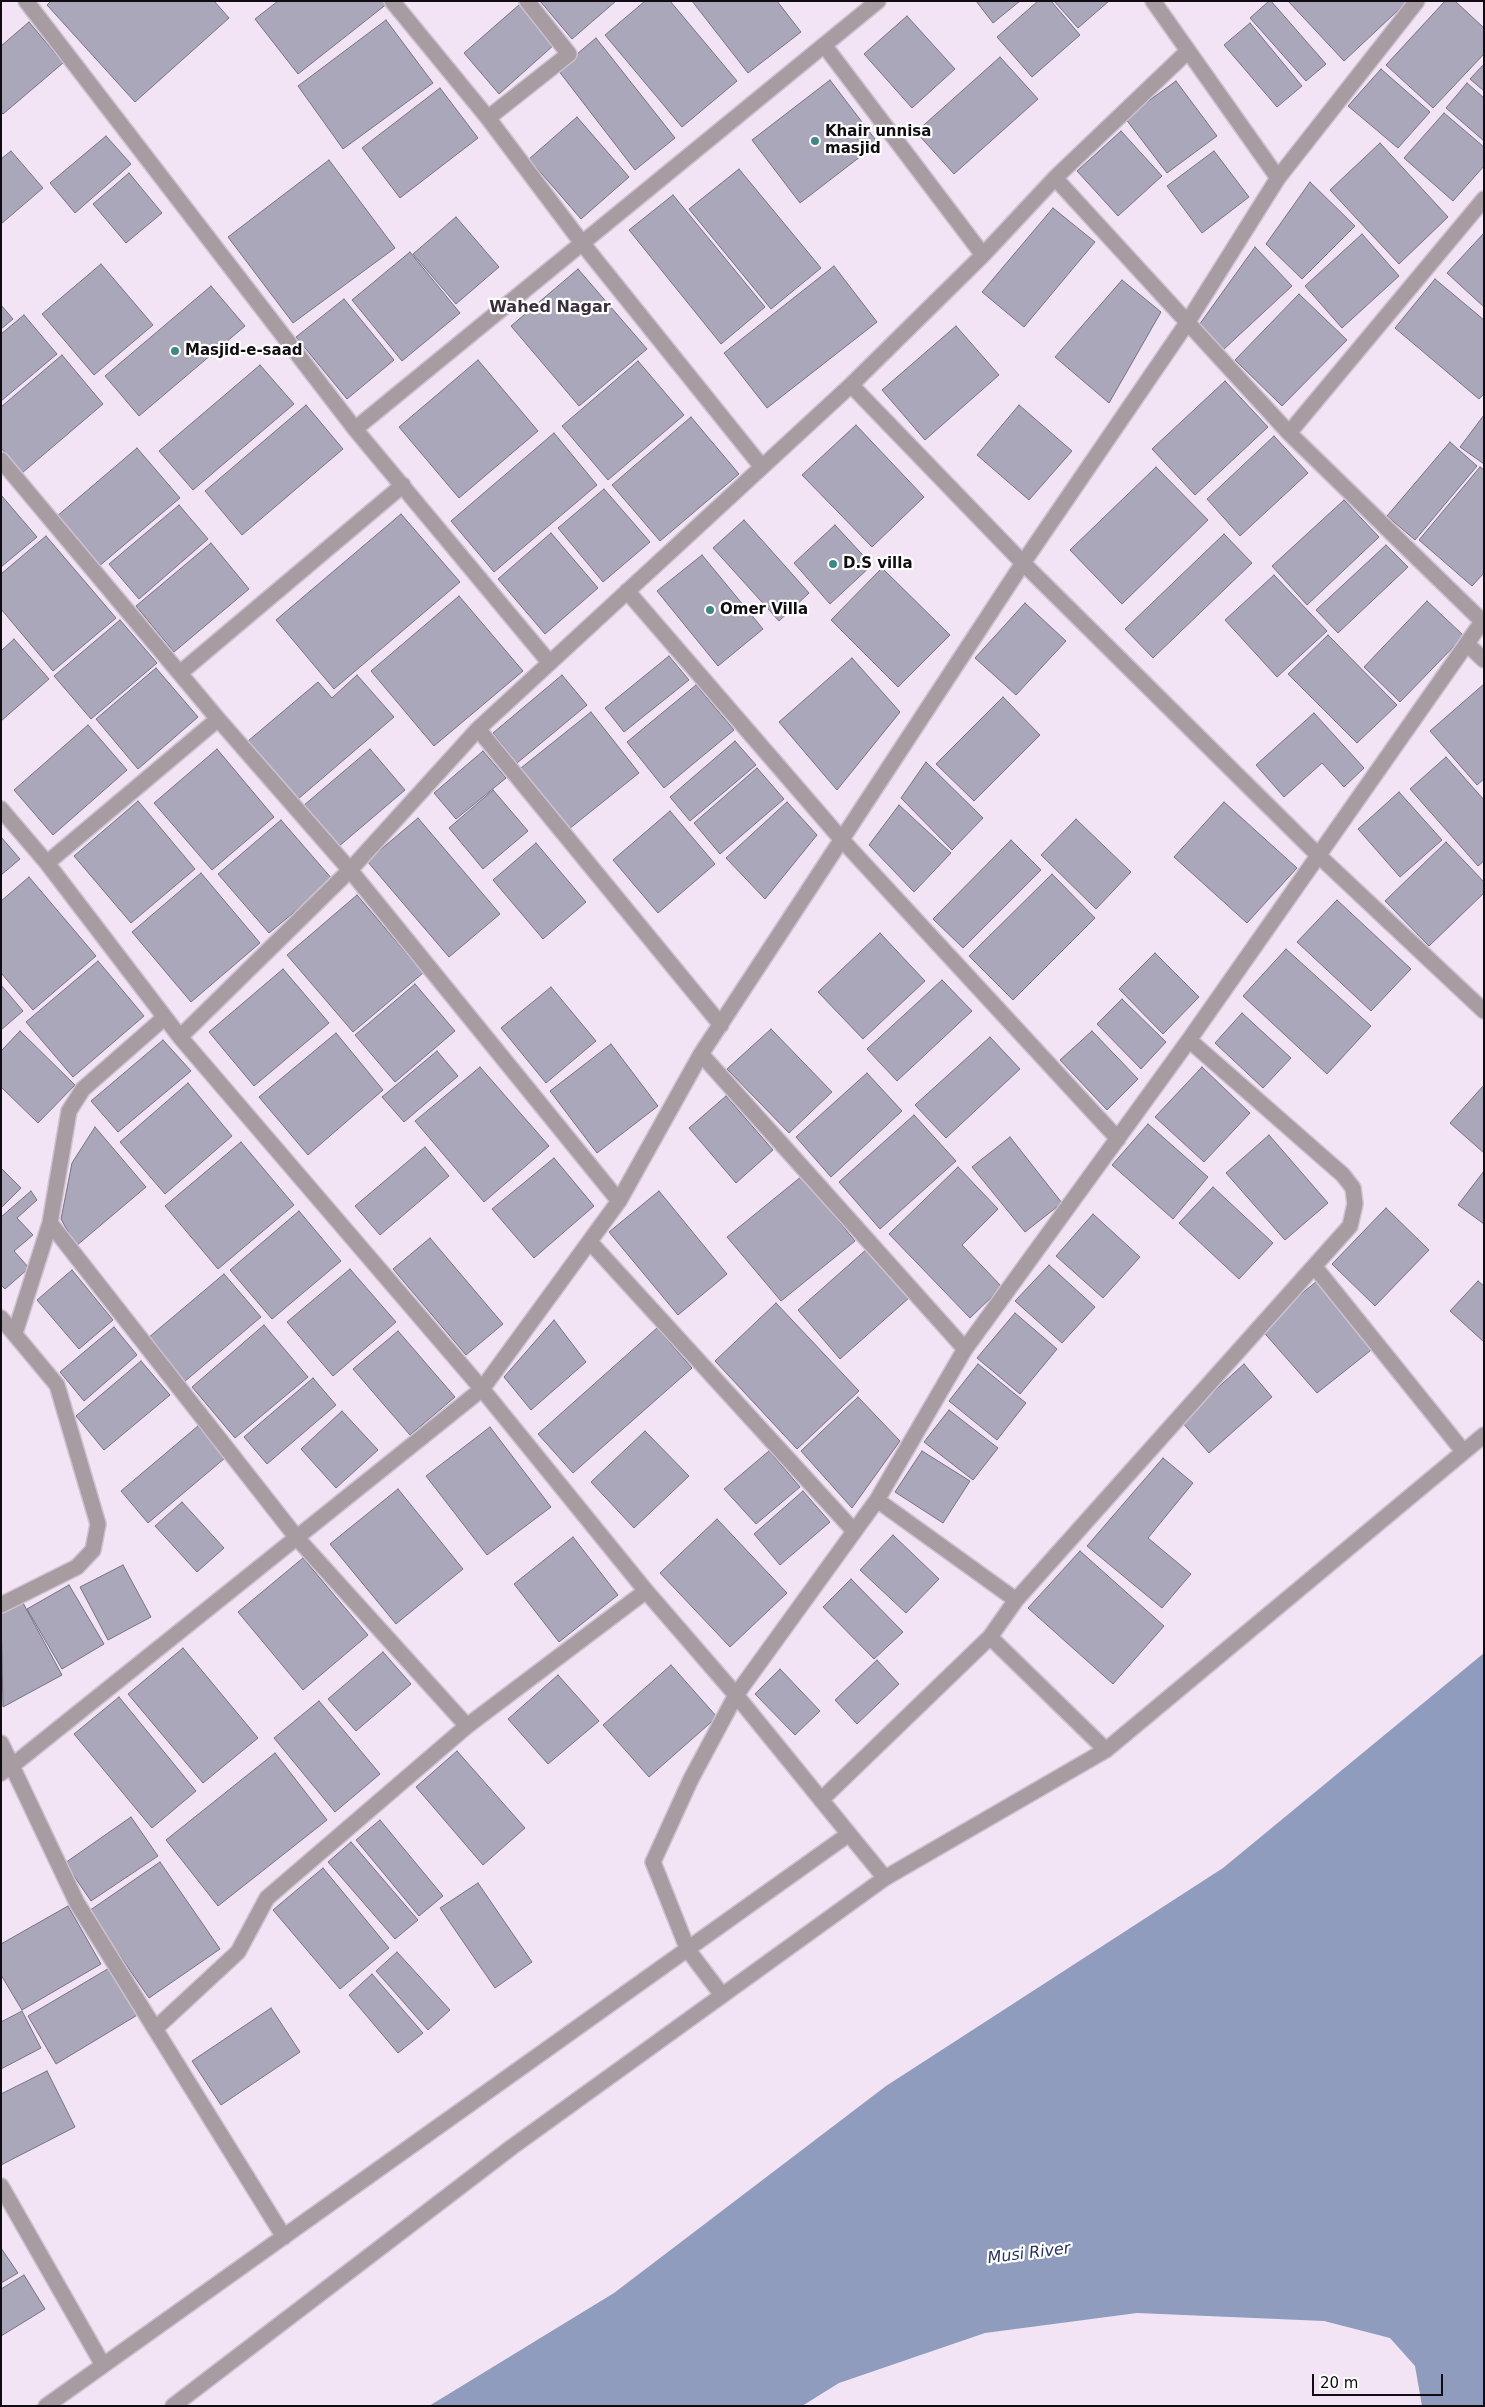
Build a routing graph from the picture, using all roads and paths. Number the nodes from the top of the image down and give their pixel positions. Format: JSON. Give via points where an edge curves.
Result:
{"nodes":[{"id":1,"x":26,"y":1,"type":"edge"},
{"id":2,"x":392,"y":1,"type":"edge"},
{"id":3,"x":527,"y":1,"type":"edge"},
{"id":4,"x":878,"y":1,"type":"edge"},
{"id":5,"x":1153,"y":1,"type":"edge"},
{"id":6,"x":1417,"y":1,"type":"edge"},
{"id":7,"x":824,"y":45,"type":"junction"},
{"id":8,"x":1188,"y":51,"type":"junction"},
{"id":9,"x":488,"y":118,"type":"junction"},
{"id":10,"x":1055,"y":178,"type":"junction"},
{"id":11,"x":1278,"y":178,"type":"junction"},
{"id":12,"x":1484,"y":199,"type":"edge"},
{"id":13,"x":582,"y":243,"type":"junction"},
{"id":14,"x":983,"y":255,"type":"junction"},
{"id":15,"x":1187,"y":323,"type":"junction"},
{"id":16,"x":851,"y":385,"type":"junction"},
{"id":17,"x":355,"y":429,"type":"junction"},
{"id":18,"x":1289,"y":433,"type":"junction"},
{"id":19,"x":1,"y":460,"type":"edge"},
{"id":20,"x":762,"y":467,"type":"junction"},
{"id":21,"x":403,"y":485,"type":"junction"},
{"id":22,"x":1023,"y":563,"type":"junction"},
{"id":23,"x":627,"y":591,"type":"junction"},
{"id":24,"x":1483,"y":620,"type":"edge"},
{"id":25,"x":1466,"y":644,"type":"junction"},
{"id":26,"x":1484,"y":660,"type":"edge"},
{"id":27,"x":549,"y":662,"type":"junction"},
{"id":28,"x":180,"y":673,"type":"junction"},
{"id":29,"x":218,"y":719,"type":"junction"},
{"id":30,"x":478,"y":729,"type":"junction"},
{"id":31,"x":1,"y":809,"type":"edge"},
{"id":32,"x":842,"y":841,"type":"junction"},
{"id":33,"x":1318,"y":855,"type":"junction"},
{"id":34,"x":46,"y":863,"type":"junction"},
{"id":35,"x":350,"y":870,"type":"junction"},
{"id":36,"x":1484,"y":1011,"type":"edge"},
{"id":37,"x":164,"y":1018,"type":"junction"},
{"id":38,"x":721,"y":1024,"type":"junction"},
{"id":39,"x":180,"y":1037,"type":"junction"},
{"id":40,"x":1189,"y":1040,"type":"junction"},
{"id":41,"x":701,"y":1054,"type":"junction"},
{"id":42,"x":1118,"y":1139,"type":"junction"},
{"id":43,"x":619,"y":1202,"type":"junction"},
{"id":44,"x":50,"y":1223,"type":"junction"},
{"id":45,"x":590,"y":1242,"type":"junction"},
{"id":46,"x":1314,"y":1266,"type":"junction"},
{"id":47,"x":1,"y":1318,"type":"edge"},
{"id":48,"x":15,"y":1333,"type":"junction"},
{"id":49,"x":965,"y":1349,"type":"junction"},
{"id":50,"x":482,"y":1389,"type":"junction"},
{"id":51,"x":1484,"y":1434,"type":"edge"},
{"id":52,"x":1464,"y":1451,"type":"junction"},
{"id":53,"x":877,"y":1500,"type":"junction"},
{"id":54,"x":854,"y":1531,"type":"junction"},
{"id":55,"x":297,"y":1538,"type":"junction"},
{"id":56,"x":646,"y":1591,"type":"junction"},
{"id":57,"x":1016,"y":1600,"type":"junction"},
{"id":58,"x":1,"y":1605,"type":"edge"},
{"id":59,"x":990,"y":1638,"type":"junction"},
{"id":60,"x":736,"y":1695,"type":"junction"},
{"id":61,"x":467,"y":1726,"type":"junction"},
{"id":62,"x":1,"y":1743,"type":"edge"},
{"id":63,"x":1106,"y":1750,"type":"junction"},
{"id":64,"x":7,"y":1769,"type":"edge"},
{"id":65,"x":821,"y":1800,"type":"junction"},
{"id":66,"x":850,"y":1834,"type":"junction"},
{"id":67,"x":885,"y":1878,"type":"junction"},
{"id":68,"x":688,"y":1950,"type":"junction"},
{"id":69,"x":722,"y":1995,"type":"junction"},
{"id":70,"x":156,"y":2028,"type":"junction"},
{"id":71,"x":1,"y":2186,"type":"edge"},
{"id":72,"x":284,"y":2237,"type":"junction"},
{"id":73,"x":103,"y":2365,"type":"junction"},
{"id":74,"x":46,"y":2406,"type":"edge"},
{"id":75,"x":173,"y":2406,"type":"edge"}],
"edges":[{"from":1,"to":17,"type":"street"},
{"from":2,"to":9,"type":"street"},
{"from":3,"to":9,"type":"street","via":[[569,54]]},
{"from":4,"to":7,"type":"street"},
{"from":5,"to":8,"type":"street"},
{"from":6,"to":11,"type":"street"},
{"from":7,"to":13,"type":"street"},
{"from":7,"to":14,"type":"street"},
{"from":8,"to":10,"type":"street"},
{"from":8,"to":11,"type":"street"},
{"from":9,"to":13,"type":"street"},
{"from":10,"to":14,"type":"street"},
{"from":10,"to":15,"type":"street"},
{"from":11,"to":15,"type":"street"},
{"from":12,"to":18,"type":"street"},
{"from":13,"to":17,"type":"street"},
{"from":13,"to":20,"type":"street"},
{"from":14,"to":16,"type":"street"},
{"from":15,"to":18,"type":"street"},
{"from":15,"to":22,"type":"street"},
{"from":16,"to":20,"type":"street"},
{"from":16,"to":22,"type":"street"},
{"from":17,"to":21,"type":"street"},
{"from":18,"to":24,"type":"street"},
{"from":19,"to":28,"type":"street"},
{"from":20,"to":23,"type":"street"},
{"from":21,"to":27,"type":"street"},
{"from":21,"to":28,"type":"street"},
{"from":22,"to":32,"type":"street"},
{"from":22,"to":33,"type":"street"},
{"from":23,"to":27,"type":"street"},
{"from":23,"to":32,"type":"street"},
{"from":24,"to":25,"type":"street"},
{"from":25,"to":26,"type":"street"},
{"from":25,"to":33,"type":"street"},
{"from":27,"to":30,"type":"street"},
{"from":28,"to":29,"type":"street"},
{"from":29,"to":34,"type":"street"},
{"from":29,"to":35,"type":"street"},
{"from":30,"to":35,"type":"street"},
{"from":30,"to":38,"type":"street"},
{"from":31,"to":34,"type":"street"},
{"from":32,"to":38,"type":"street"},
{"from":32,"to":42,"type":"street"},
{"from":33,"to":36,"type":"street"},
{"from":33,"to":40,"type":"street"},
{"from":34,"to":37,"type":"street"},
{"from":35,"to":39,"type":"street"},
{"from":35,"to":43,"type":"street"},
{"from":37,"to":39,"type":"street"},
{"from":37,"to":44,"type":"street","via":[[83,1089],[69,1111]]},
{"from":38,"to":41,"type":"street"},
{"from":39,"to":50,"type":"street"},
{"from":40,"to":42,"type":"street"},
{"from":40,"to":46,"type":"street","via":[[1343,1174],[1353,1188],[1355,1204],[1350,1226]]},
{"from":41,"to":43,"type":"street"},
{"from":41,"to":49,"type":"street"},
{"from":42,"to":49,"type":"street"},
{"from":43,"to":45,"type":"street"},
{"from":44,"to":48,"type":"street"},
{"from":44,"to":55,"type":"street"},
{"from":45,"to":50,"type":"street"},
{"from":45,"to":54,"type":"street"},
{"from":46,"to":52,"type":"street"},
{"from":46,"to":57,"type":"street"},
{"from":47,"to":48,"type":"street"},
{"from":48,"to":58,"type":"street","via":[[57,1385],[98,1524],[93,1550],[77,1567]]},
{"from":49,"to":53,"type":"street"},
{"from":50,"to":55,"type":"street"},
{"from":50,"to":56,"type":"street"},
{"from":51,"to":52,"type":"street"},
{"from":52,"to":63,"type":"street"},
{"from":53,"to":54,"type":"street"},
{"from":53,"to":57,"type":"street"},
{"from":54,"to":60,"type":"street"},
{"from":55,"to":61,"type":"street"},
{"from":55,"to":64,"type":"street"},
{"from":56,"to":60,"type":"street"},
{"from":56,"to":61,"type":"street"},
{"from":57,"to":59,"type":"street"},
{"from":59,"to":63,"type":"street"},
{"from":59,"to":65,"type":"street"},
{"from":60,"to":65,"type":"street"},
{"from":60,"to":68,"type":"street","via":[[691,1779],[653,1862]]},
{"from":61,"to":70,"type":"street","via":[[267,1898],[238,1952]]},
{"from":62,"to":64,"type":"street"},
{"from":63,"to":67,"type":"street"},
{"from":64,"to":70,"type":"street","via":[[77,1903]]},
{"from":65,"to":66,"type":"street"},
{"from":66,"to":67,"type":"street"},
{"from":66,"to":68,"type":"street"},
{"from":67,"to":69,"type":"street"},
{"from":68,"to":69,"type":"street"},
{"from":68,"to":72,"type":"street"},
{"from":69,"to":75,"type":"street","via":[[512,2147]]},
{"from":70,"to":72,"type":"street"},
{"from":71,"to":73,"type":"street"},
{"from":72,"to":73,"type":"street"},
{"from":73,"to":74,"type":"street"}]}
